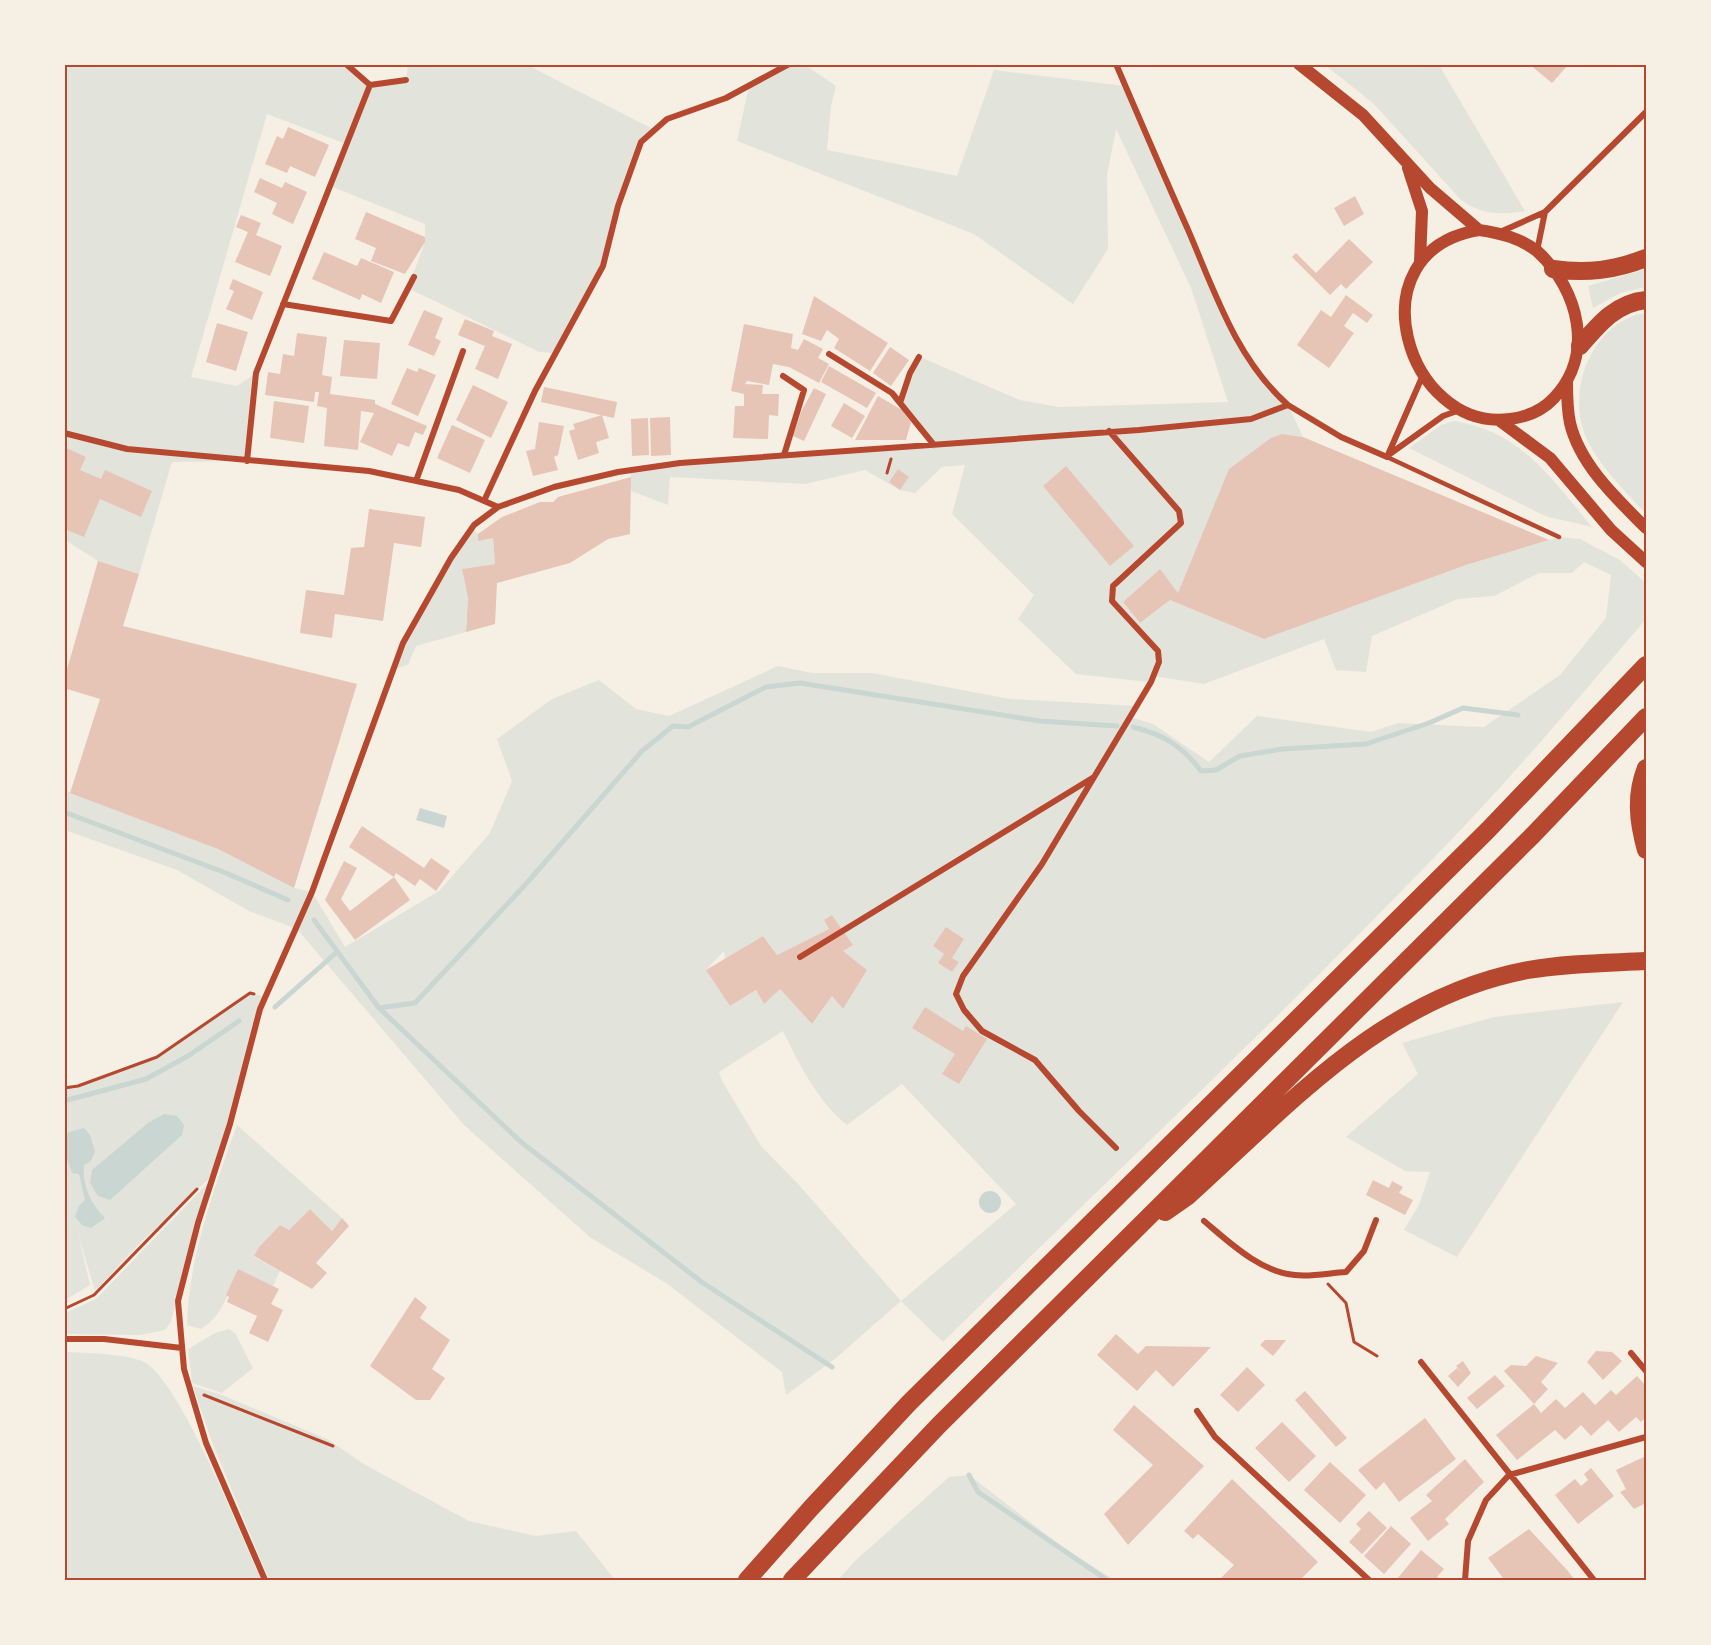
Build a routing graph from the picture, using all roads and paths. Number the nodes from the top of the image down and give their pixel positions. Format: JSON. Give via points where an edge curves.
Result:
{"nodes":[{"id":1,"x":346,"y":64,"type":"edge"},
{"id":2,"x":789,"y":64,"type":"edge"},
{"id":3,"x":1116,"y":64,"type":"edge"},
{"id":4,"x":1299,"y":64,"type":"edge"},
{"id":5,"x":406,"y":80,"type":"dead end"},
{"id":6,"x":370,"y":85,"type":"junction"},
{"id":7,"x":1647,"y":112,"type":"edge"},
{"id":8,"x":1407,"y":164,"type":"junction"},
{"id":9,"x":1545,"y":212,"type":"junction"},
{"id":10,"x":1479,"y":230,"type":"junction"},
{"id":11,"x":1500,"y":232,"type":"junction"},
{"id":12,"x":1537,"y":251,"type":"junction"},
{"id":13,"x":1647,"y":258,"type":"edge"},
{"id":14,"x":1420,"y":263,"type":"junction"},
{"id":15,"x":1553,"y":269,"type":"junction"},
{"id":16,"x":414,"y":277,"type":"dead end"},
{"id":17,"x":1647,"y":300,"type":"edge"},
{"id":18,"x":283,"y":304,"type":"junction"},
{"id":19,"x":1580,"y":346,"type":"junction"},
{"id":20,"x":463,"y":351,"type":"dead end"},
{"id":21,"x":829,"y":354,"type":"dead end"},
{"id":22,"x":919,"y":357,"type":"dead end"},
{"id":23,"x":1423,"y":375,"type":"junction"},
{"id":24,"x":783,"y":376,"type":"dead end"},
{"id":25,"x":1567,"y":381,"type":"junction"},
{"id":26,"x":900,"y":403,"type":"junction"},
{"id":27,"x":1288,"y":405,"type":"junction"},
{"id":28,"x":1460,"y":410,"type":"junction"},
{"id":29,"x":1500,"y":421,"type":"junction"},
{"id":30,"x":1109,"y":431,"type":"junction"},
{"id":31,"x":64,"y":433,"type":"edge"},
{"id":32,"x":934,"y":445,"type":"junction"},
{"id":33,"x":784,"y":455,"type":"junction"},
{"id":34,"x":1387,"y":457,"type":"junction"},
{"id":35,"x":247,"y":461,"type":"junction"},
{"id":36,"x":416,"y":481,"type":"junction"},
{"id":37,"x":484,"y":501,"type":"junction"},
{"id":38,"x":498,"y":507,"type":"junction"},
{"id":39,"x":1647,"y":528,"type":"edge"},
{"id":40,"x":1559,"y":537,"type":"dead end"},
{"id":41,"x":1647,"y":562,"type":"edge"},
{"id":42,"x":1645,"y":666,"type":"edge"},
{"id":43,"x":1647,"y":717,"type":"edge"},
{"id":44,"x":1647,"y":768,"type":"edge"},
{"id":45,"x":1096,"y":775,"type":"junction"},
{"id":46,"x":1647,"y":850,"type":"edge"},
{"id":47,"x":800,"y":957,"type":"dead end"},
{"id":48,"x":1647,"y":962,"type":"edge"},
{"id":49,"x":266,"y":998,"type":"junction"},
{"id":50,"x":64,"y":1088,"type":"edge"},
{"id":51,"x":1116,"y":1148,"type":"dead end"},
{"id":52,"x":214,"y":1174,"type":"junction"},
{"id":53,"x":1376,"y":1220,"type":"dead end"},
{"id":54,"x":1204,"y":1221,"type":"dead end"},
{"id":55,"x":1126,"y":1238,"type":"junction"},
{"id":56,"x":1321,"y":1274,"type":"junction"},
{"id":57,"x":64,"y":1309,"type":"edge"},
{"id":58,"x":64,"y":1339,"type":"edge"},
{"id":59,"x":182,"y":1348,"type":"junction"},
{"id":60,"x":1631,"y":1353,"type":"dead end"},
{"id":61,"x":1377,"y":1356,"type":"dead end"},
{"id":62,"x":1421,"y":1362,"type":"dead end"},
{"id":63,"x":1647,"y":1371,"type":"edge"},
{"id":64,"x":191,"y":1391,"type":"junction"},
{"id":65,"x":1197,"y":1411,"type":"dead end"},
{"id":66,"x":1647,"y":1437,"type":"edge"},
{"id":67,"x":333,"y":1446,"type":"dead end"},
{"id":68,"x":1509,"y":1475,"type":"junction"},
{"id":69,"x":265,"y":1581,"type":"edge"},
{"id":70,"x":747,"y":1581,"type":"edge"},
{"id":71,"x":792,"y":1581,"type":"edge"},
{"id":72,"x":1369,"y":1581,"type":"edge"},
{"id":73,"x":1465,"y":1581,"type":"edge"},
{"id":74,"x":1594,"y":1581,"type":"edge"}],
"edges":[{"from":1,"to":6,"type":"street"},
{"from":2,"to":37,"type":"street","via":[[726,98],[667,119],[642,142],[618,206],[603,266],[535,391]]},
{"from":3,"to":27,"type":"street","via":[[1228,323],[1251,366]]},
{"from":4,"to":8,"type":"main road","via":[[1363,115]]},
{"from":5,"to":6,"type":"street"},
{"from":6,"to":18,"type":"street"},
{"from":7,"to":9,"type":"street"},
{"from":8,"to":10,"type":"main road"},
{"from":8,"to":14,"type":"main road","via":[[1422,211]]},
{"from":9,"to":11,"type":"street"},
{"from":9,"to":12,"type":"street"},
{"from":10,"to":11,"type":"main road"},
{"from":10,"to":14,"type":"main road","via":[[1443,240]]},
{"from":11,"to":12,"type":"main road"},
{"from":12,"to":15,"type":"main road"},
{"from":13,"to":15,"type":"highway","via":[[1586,273]]},
{"from":14,"to":23,"type":"main road","via":[[1408,290],[1404,325]]},
{"from":15,"to":19,"type":"main road","via":[[1572,305]]},
{"from":16,"to":18,"type":"street","via":[[391,321]]},
{"from":17,"to":19,"type":"highway","via":[[1611,313]]},
{"from":18,"to":35,"type":"street","via":[[256,373]]},
{"from":19,"to":25,"type":"main road"},
{"from":20,"to":36,"type":"street"},
{"from":21,"to":26,"type":"street","via":[[891,393]]},
{"from":22,"to":26,"type":"street"},
{"from":23,"to":28,"type":"main road"},
{"from":23,"to":34,"type":"street"},
{"from":24,"to":33,"type":"street","via":[[804,390]]},
{"from":25,"to":29,"type":"main road","via":[[1540,410]]},
{"from":25,"to":39,"type":"main road","via":[[1570,423],[1577,442],[1605,484]]},
{"from":26,"to":32,"type":"street"},
{"from":27,"to":30,"type":"street","via":[[1251,419]]},
{"from":27,"to":34,"type":"street","via":[[1341,437]]},
{"from":28,"to":29,"type":"main road"},
{"from":28,"to":34,"type":"street","via":[[1443,416]]},
{"from":29,"to":41,"type":"main road","via":[[1550,458],[1604,523]]},
{"from":30,"to":32,"type":"street"},
{"from":30,"to":45,"type":"street","via":[[1179,511],[1181,523],[1113,586],[1113,601],[1158,651],[1159,662]]},
{"from":31,"to":35,"type":"street","via":[[127,449]]},
{"from":32,"to":33,"type":"street"},
{"from":33,"to":38,"type":"street","via":[[618,472],[554,487]]},
{"from":34,"to":40,"type":"lane"},
{"from":35,"to":36,"type":"street","via":[[369,471]]},
{"from":36,"to":37,"type":"street","via":[[459,490]]},
{"from":37,"to":38,"type":"street"},
{"from":38,"to":49,"type":"street","via":[[474,525],[451,558],[404,643],[312,892]]},
{"from":42,"to":70,"type":"highway","via":[[1488,830],[909,1403]]},
{"from":43,"to":55,"type":"highway"},
{"from":44,"to":46,"type":"highway","via":[[1638,814]]},
{"from":45,"to":47,"type":"street"},
{"from":45,"to":51,"type":"street","via":[[1042,864],[963,976],[956,994],[982,1031],[1035,1060]]},
{"from":48,"to":55,"type":"highway","via":[[1527,970],[1425,1003],[1336,1063],[1188,1196]]},
{"from":49,"to":50,"type":"path","via":[[250,993],[157,1057]]},
{"from":49,"to":52,"type":"street"},
{"from":52,"to":57,"type":"path","via":[[185,1198],[94,1295]]},
{"from":52,"to":59,"type":"street","via":[[178,1301]]},
{"from":53,"to":56,"type":"street","via":[[1364,1251],[1346,1272]]},
{"from":54,"to":56,"type":"street","via":[[1234,1247],[1265,1266],[1293,1275]]},
{"from":55,"to":71,"type":"highway","via":[[875,1490]]},
{"from":56,"to":61,"type":"path","via":[[1346,1303],[1354,1342]]},
{"from":58,"to":59,"type":"street","via":[[104,1339]]},
{"from":59,"to":64,"type":"street"},
{"from":60,"to":63,"type":"street"},
{"from":62,"to":68,"type":"street"},
{"from":64,"to":67,"type":"path"},
{"from":64,"to":69,"type":"street","via":[[206,1443]]},
{"from":65,"to":72,"type":"street","via":[[1215,1437]]},
{"from":66,"to":68,"type":"street"},
{"from":68,"to":73,"type":"street","via":[[1486,1500],[1468,1541]]},
{"from":68,"to":74,"type":"street"}]}
